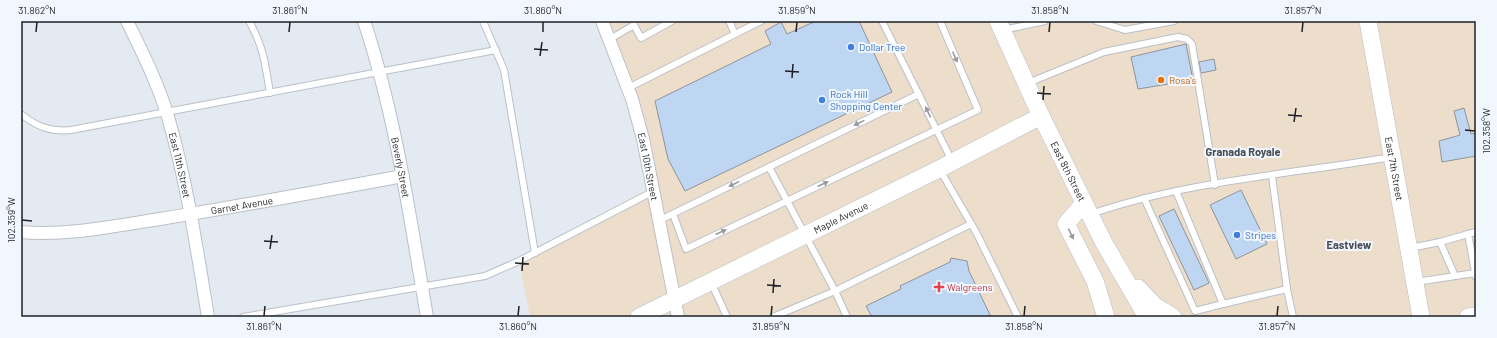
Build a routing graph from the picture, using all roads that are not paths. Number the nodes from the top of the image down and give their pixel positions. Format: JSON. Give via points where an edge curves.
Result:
{"nodes":[{"id":1,"x":127,"y":21,"type":"edge"},
{"id":2,"x":249,"y":21,"type":"edge"},
{"id":3,"x":364,"y":21,"type":"edge"},
{"id":4,"x":483,"y":21,"type":"edge"},
{"id":5,"x":602,"y":21,"type":"edge"},
{"id":6,"x":672,"y":21,"type":"edge"},
{"id":7,"x":730,"y":21,"type":"edge"},
{"id":8,"x":761,"y":21,"type":"edge"},
{"id":9,"x":882,"y":21,"type":"edge"},
{"id":10,"x":940,"y":21,"type":"edge"},
{"id":11,"x":1045,"y":21,"type":"edge"},
{"id":12,"x":1096,"y":21,"type":"edge"},
{"id":13,"x":1174,"y":21,"type":"edge"},
{"id":14,"x":1368,"y":21,"type":"edge"},
{"id":15,"x":633,"y":23,"type":"edge"},
{"id":16,"x":1000,"y":26,"type":"edge"},
{"id":17,"x":735,"y":34,"type":"junction"},
{"id":18,"x":610,"y":39,"type":"junction"},
{"id":19,"x":496,"y":50,"type":"junction"},
{"id":20,"x":380,"y":72,"type":"junction"},
{"id":21,"x":1026,"y":84,"type":"junction"},
{"id":22,"x":628,"y":88,"type":"junction"},
{"id":23,"x":270,"y":93,"type":"junction"},
{"id":24,"x":919,"y":94,"type":"junction"},
{"id":25,"x":166,"y":112,"type":"junction"},
{"id":26,"x":21,"y":114,"type":"edge"},
{"id":27,"x":1041,"y":116,"type":"junction"},
{"id":28,"x":936,"y":130,"type":"junction"},
{"id":29,"x":1392,"y":157,"type":"junction"},
{"id":30,"x":946,"y":165,"type":"junction"},
{"id":31,"x":769,"y":167,"type":"junction"},
{"id":32,"x":402,"y":176,"type":"junction"},
{"id":33,"x":1272,"y":176,"type":"junction"},
{"id":34,"x":1215,"y":185,"type":"junction"},
{"id":35,"x":1176,"y":191,"type":"junction"},
{"id":36,"x":652,"y":192,"type":"junction"},
{"id":37,"x":1144,"y":198,"type":"junction"},
{"id":38,"x":787,"y":201,"type":"junction"},
{"id":39,"x":1087,"y":208,"type":"junction"},
{"id":40,"x":191,"y":214,"type":"junction"},
{"id":41,"x":673,"y":214,"type":"junction"},
{"id":42,"x":658,"y":221,"type":"junction"},
{"id":43,"x":971,"y":224,"type":"junction"},
{"id":44,"x":1191,"y":228,"type":"junction"},
{"id":45,"x":1183,"y":230,"type":"dead end"},
{"id":46,"x":21,"y":232,"type":"edge"},
{"id":47,"x":1476,"y":232,"type":"edge"},
{"id":48,"x":1468,"y":234,"type":"junction"},
{"id":49,"x":806,"y":235,"type":"junction"},
{"id":50,"x":1440,"y":242,"type":"junction"},
{"id":51,"x":1408,"y":248,"type":"junction"},
{"id":52,"x":535,"y":253,"type":"junction"},
{"id":53,"x":1178,"y":255,"type":"dead end"},
{"id":54,"x":1170,"y":256,"type":"junction"},
{"id":55,"x":1120,"y":269,"type":"junction"},
{"id":56,"x":1187,"y":275,"type":"dead end"},
{"id":57,"x":1476,"y":275,"type":"edge"},
{"id":58,"x":1179,"y":276,"type":"junction"},
{"id":59,"x":1455,"y":276,"type":"junction"},
{"id":60,"x":711,"y":282,"type":"junction"},
{"id":61,"x":1414,"y":283,"type":"junction"},
{"id":62,"x":422,"y":287,"type":"junction"},
{"id":63,"x":1287,"y":289,"type":"junction"},
{"id":64,"x":835,"y":291,"type":"junction"},
{"id":65,"x":675,"y":300,"type":"junction"},
{"id":66,"x":1223,"y":304,"type":"junction"},
{"id":67,"x":1104,"y":316,"type":"edge"},
{"id":68,"x":1476,"y":316,"type":"edge"},
{"id":69,"x":208,"y":317,"type":"edge"},
{"id":70,"x":243,"y":317,"type":"edge"},
{"id":71,"x":427,"y":317,"type":"edge"},
{"id":72,"x":639,"y":317,"type":"edge"},
{"id":73,"x":678,"y":317,"type":"edge"},
{"id":74,"x":727,"y":317,"type":"edge"},
{"id":75,"x":773,"y":317,"type":"edge"},
{"id":76,"x":847,"y":317,"type":"edge"},
{"id":77,"x":1018,"y":317,"type":"edge"},
{"id":78,"x":1147,"y":317,"type":"edge"},
{"id":79,"x":1173,"y":317,"type":"edge"},
{"id":80,"x":1293,"y":317,"type":"edge"},
{"id":81,"x":1421,"y":317,"type":"edge"},
{"id":82,"x":1468,"y":317,"type":"edge"}],
"edges":[{"from":1,"to":25,"type":"street","name":"East 11th Street"},
{"from":2,"to":23,"type":"lane","via":[[260,40]]},
{"from":3,"to":20,"type":"street","name":"Beverly Street"},
{"from":4,"to":19,"type":"lane"},
{"from":5,"to":18,"type":"street","name":"East 10th Street"},
{"from":6,"to":15,"type":"lane","via":[[641,38]]},
{"from":7,"to":17,"type":"lane"},
{"from":8,"to":17,"type":"lane"},
{"from":9,"to":24,"type":"lane"},
{"from":10,"to":28,"type":"lane","one_way":true,"via":[[978,110]]},
{"from":11,"to":16,"type":"lane"},
{"from":12,"to":13,"type":"lane","via":[[1125,30]]},
{"from":14,"to":29,"type":"street","name":"East 7th Street"},
{"from":15,"to":18,"type":"lane"},
{"from":16,"to":21,"type":"street","name":"East 8th Street"},
{"from":17,"to":22,"type":"lane"},
{"from":18,"to":22,"type":"street","name":"East 10th Street"},
{"from":19,"to":20,"type":"lane"},
{"from":19,"to":52,"type":"lane","via":[[508,87]]},
{"from":20,"to":23,"type":"lane"},
{"from":20,"to":32,"type":"street","name":"Beverly Street"},
{"from":21,"to":27,"type":"street","name":"East 8th Street"},
{"from":21,"to":34,"type":"lane","via":[[1104,52],[1178,37],[1187,39],[1192,44]]},
{"from":22,"to":36,"type":"street","name":"East 10th Street","via":[[643,139]]},
{"from":23,"to":25,"type":"lane"},
{"from":28,"to":24,"type":"lane","one_way":true},
{"from":24,"to":31,"type":"lane","one_way":true},
{"from":25,"to":26,"type":"lane","via":[[61,131],[38,126]]},
{"from":25,"to":40,"type":"street","name":"East 11th Street"},
{"from":27,"to":30,"type":"street","name":"Maple Avenue"},
{"from":27,"to":39,"type":"street","name":"East 8th Street"},
{"from":28,"to":30,"type":"lane"},
{"from":38,"to":28,"type":"lane","one_way":true},
{"from":29,"to":33,"type":"lane"},
{"from":29,"to":51,"type":"street","name":"East 7th Street"},
{"from":30,"to":43,"type":"lane"},
{"from":30,"to":49,"type":"street","name":"Maple Avenue"},
{"from":31,"to":38,"type":"lane"},
{"from":31,"to":41,"type":"lane","one_way":true},
{"from":32,"to":40,"type":"street","name":"Garnet Avenue"},
{"from":32,"to":62,"type":"street","name":"Beverly Street"},
{"from":33,"to":34,"type":"lane"},
{"from":33,"to":63,"type":"lane"},
{"from":34,"to":35,"type":"lane"},
{"from":35,"to":37,"type":"lane"},
{"from":35,"to":44,"type":"lane"},
{"from":36,"to":42,"type":"street","name":"East 10th Street"},
{"from":36,"to":52,"type":"lane"},
{"from":37,"to":39,"type":"lane"},
{"from":37,"to":54,"type":"lane","via":[[1163,233]]},
{"from":41,"to":38,"type":"lane","one_way":true,"via":[[686,249]]},
{"from":38,"to":49,"type":"lane"},
{"from":39,"to":55,"type":"street","name":"East 8th Street"},
{"from":39,"to":67,"type":"street","one_way":true,"via":[[1066,224],[1095,281]]},
{"from":40,"to":46,"type":"street","name":"Garnet Avenue","via":[[80,231],[43,234]]},
{"from":40,"to":69,"type":"street","name":"East 11th Street"},
{"from":41,"to":42,"type":"lane"},
{"from":42,"to":65,"type":"street","name":"East 10th Street"},
{"from":43,"to":64,"type":"lane"},
{"from":43,"to":77,"type":"lane"},
{"from":44,"to":45,"type":"lane"},
{"from":44,"to":66,"type":"lane","via":[[1197,252]]},
{"from":47,"to":48,"type":"lane"},
{"from":48,"to":50,"type":"lane"},
{"from":48,"to":57,"type":"lane"},
{"from":49,"to":60,"type":"street","name":"Maple Avenue"},
{"from":49,"to":64,"type":"lane"},
{"from":50,"to":51,"type":"lane"},
{"from":50,"to":59,"type":"lane"},
{"from":51,"to":61,"type":"street","name":"East 7th Street"},
{"from":52,"to":62,"type":"lane","via":[[485,276]]},
{"from":53,"to":54,"type":"lane"},
{"from":54,"to":58,"type":"lane"},
{"from":55,"to":78,"type":"street","name":"East 8th Street"},
{"from":55,"to":79,"type":"street","via":[[1155,306]]},
{"from":56,"to":58,"type":"lane"},
{"from":57,"to":59,"type":"lane"},
{"from":58,"to":66,"type":"lane","via":[[1195,311]]},
{"from":59,"to":61,"type":"lane"},
{"from":60,"to":65,"type":"street","name":"Maple Avenue"},
{"from":60,"to":74,"type":"lane"},
{"from":61,"to":81,"type":"street","name":"East 7th Street"},
{"from":62,"to":70,"type":"lane"},
{"from":62,"to":71,"type":"street","name":"Beverly Street"},
{"from":63,"to":66,"type":"lane"},
{"from":63,"to":80,"type":"lane"},
{"from":64,"to":75,"type":"lane"},
{"from":64,"to":76,"type":"lane"},
{"from":65,"to":72,"type":"street","name":"Maple Avenue"},
{"from":65,"to":73,"type":"street","name":"East 10th Street"},
{"from":68,"to":82,"type":"street"}]}
